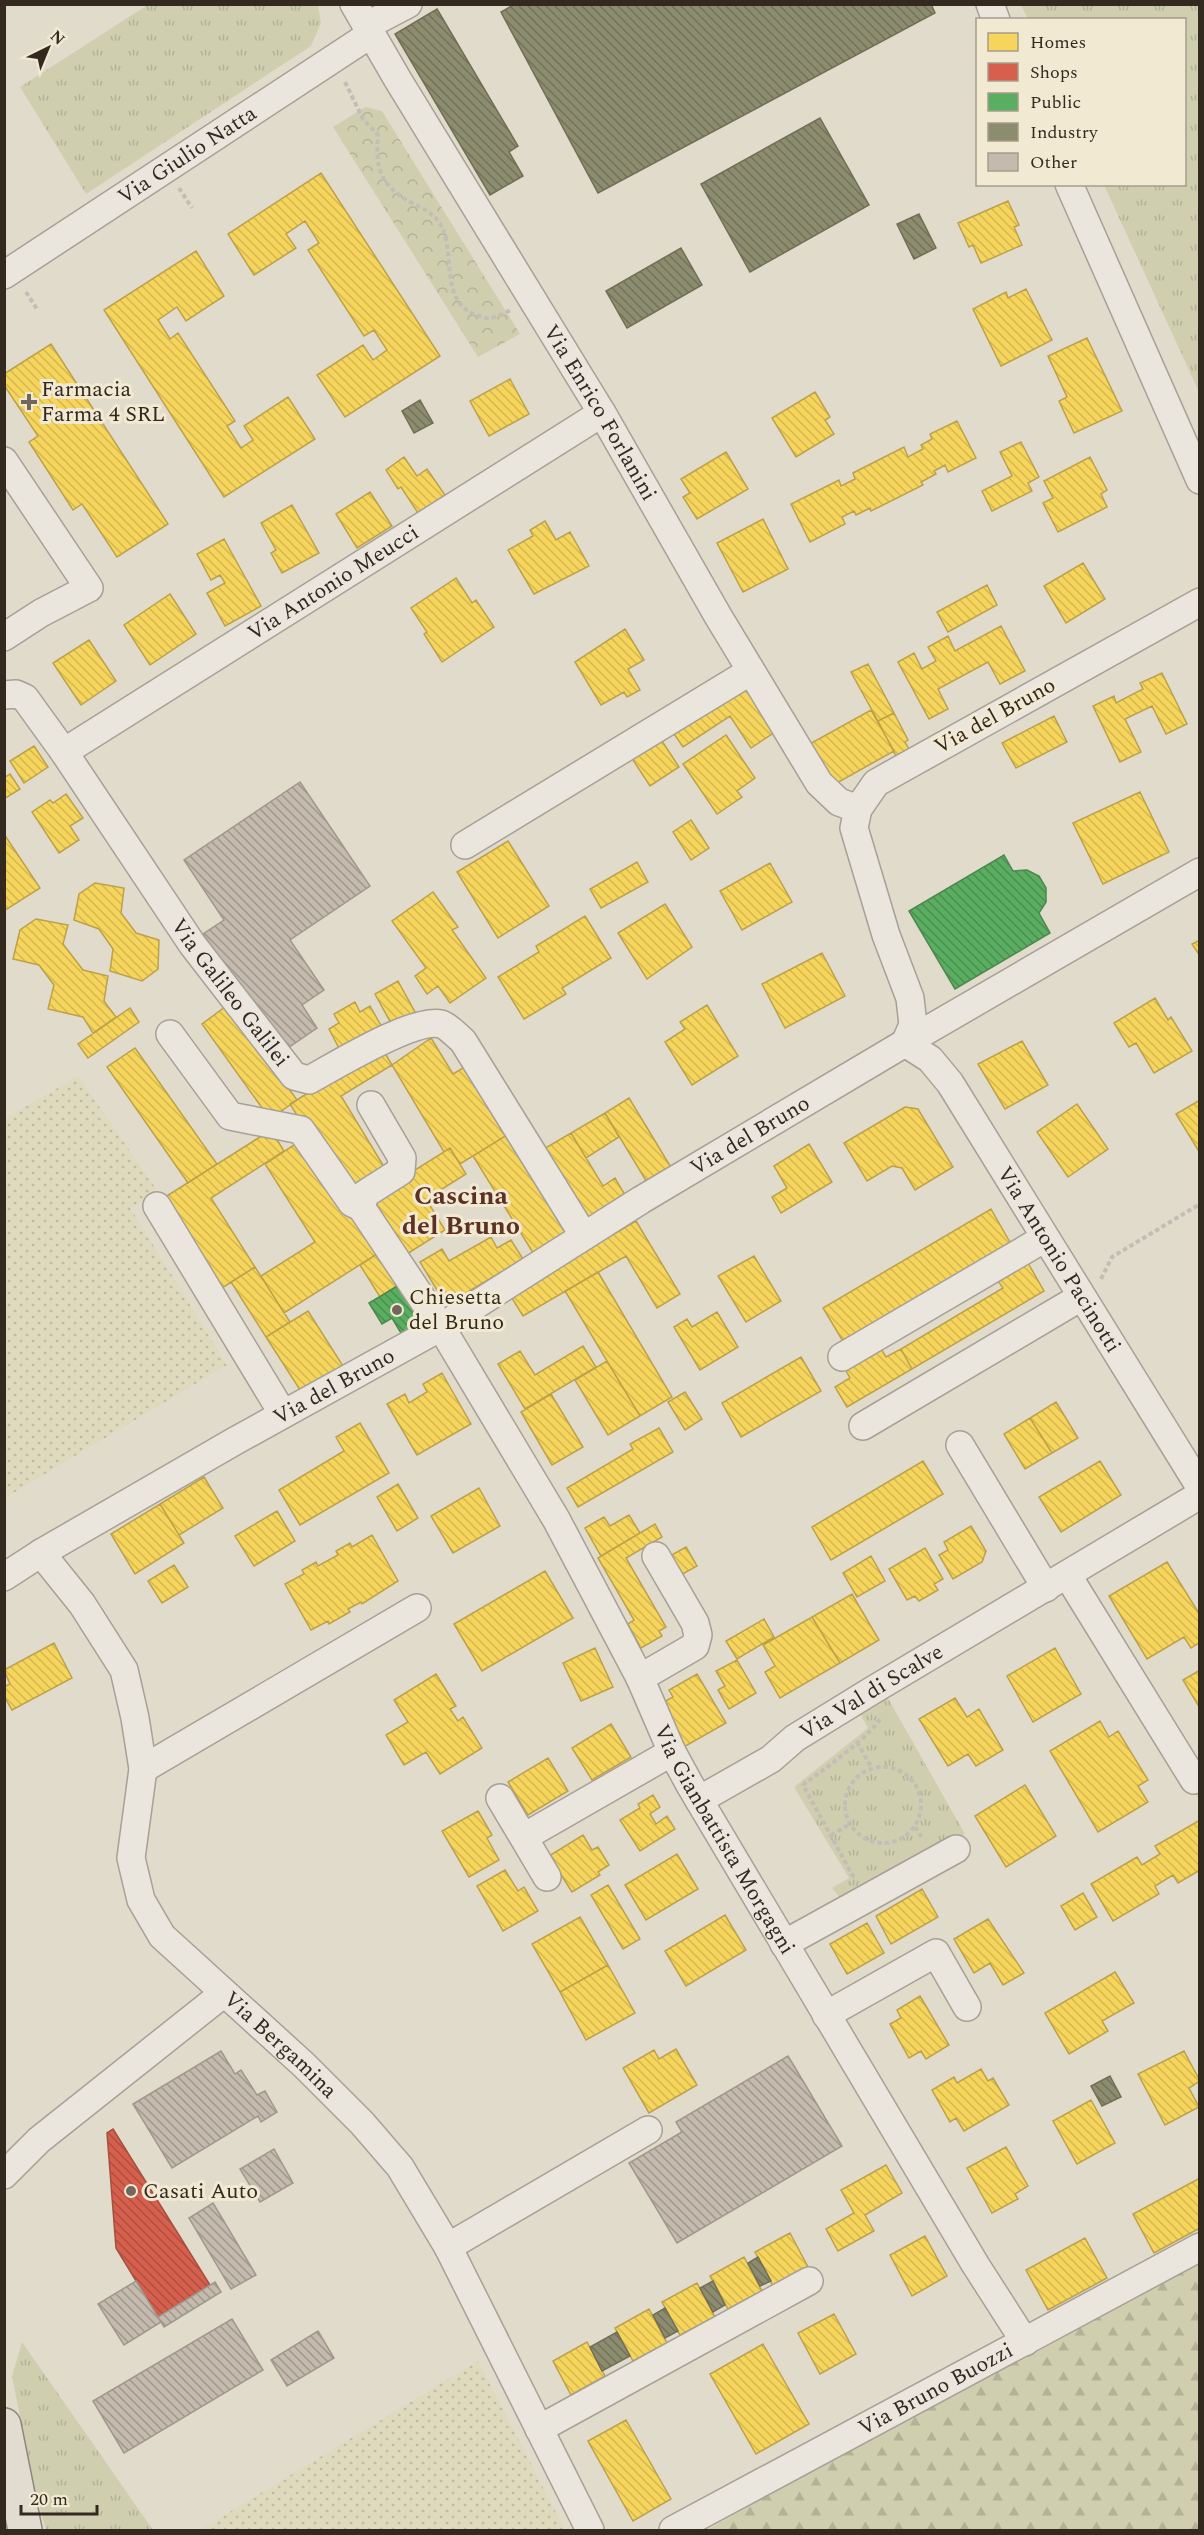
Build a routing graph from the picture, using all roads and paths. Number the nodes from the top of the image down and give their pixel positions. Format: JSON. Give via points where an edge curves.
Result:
{"nodes":[{"id":1,"x":408,"y":4,"type":"edge"},
{"id":2,"x":364,"y":21,"type":"edge"},
{"id":3,"x":336,"y":59,"type":"junction"},
{"id":4,"x":1070,"y":186,"type":"edge"},
{"id":5,"x":4,"y":275,"type":"edge"},
{"id":6,"x":535,"y":302,"type":"junction"},
{"id":7,"x":602,"y":413,"type":"junction"},
{"id":8,"x":4,"y":461,"type":"edge"},
{"id":9,"x":1200,"y":480,"type":"edge"},
{"id":10,"x":1200,"y":602,"type":"edge"},
{"id":11,"x":4,"y":637,"type":"edge"},
{"id":12,"x":751,"y":671,"type":"junction"},
{"id":13,"x":4,"y":695,"type":"edge"},
{"id":14,"x":64,"y":752,"type":"junction"},
{"id":15,"x":858,"y":808,"type":"junction"},
{"id":16,"x":465,"y":845,"type":"dead end"},
{"id":17,"x":1200,"y":872,"type":"edge"},
{"id":18,"x":171,"y":1034,"type":"dead end"},
{"id":19,"x":905,"y":1043,"type":"junction"},
{"id":20,"x":371,"y":1105,"type":"dead end"},
{"id":21,"x":1200,"y":1204,"type":"edge"},
{"id":22,"x":157,"y":1206,"type":"dead end"},
{"id":23,"x":360,"y":1208,"type":"junction"},
{"id":24,"x":584,"y":1236,"type":"junction"},
{"id":25,"x":1045,"y":1238,"type":"junction"},
{"id":26,"x":1081,"y":1297,"type":"junction"},
{"id":27,"x":441,"y":1327,"type":"junction"},
{"id":28,"x":842,"y":1357,"type":"dead end"},
{"id":29,"x":283,"y":1414,"type":"junction"},
{"id":30,"x":863,"y":1426,"type":"dead end"},
{"id":31,"x":960,"y":1445,"type":"dead end"},
{"id":32,"x":1200,"y":1487,"type":"edge"},
{"id":33,"x":1200,"y":1495,"type":"edge"},
{"id":34,"x":41,"y":1553,"type":"junction"},
{"id":35,"x":656,"y":1556,"type":"dead end"},
{"id":36,"x":5,"y":1576,"type":"edge"},
{"id":37,"x":1057,"y":1582,"type":"junction"},
{"id":38,"x":417,"y":1608,"type":"dead end"},
{"id":39,"x":640,"y":1678,"type":"junction"},
{"id":40,"x":873,"y":1690,"type":"junction"},
{"id":41,"x":857,"y":1742,"type":"junction"},
{"id":42,"x":672,"y":1752,"type":"junction"},
{"id":43,"x":872,"y":1768,"type":"junction"},
{"id":44,"x":143,"y":1769,"type":"junction"},
{"id":45,"x":1200,"y":1777,"type":"edge"},
{"id":46,"x":500,"y":1798,"type":"dead end"},
{"id":47,"x":699,"y":1800,"type":"junction"},
{"id":48,"x":850,"y":1824,"type":"junction"},
{"id":49,"x":831,"y":1835,"type":"junction"},
{"id":50,"x":524,"y":1837,"type":"junction"},
{"id":51,"x":956,"y":1849,"type":"dead end"},
{"id":52,"x":547,"y":1877,"type":"dead end"},
{"id":53,"x":846,"y":1882,"type":"dead end"},
{"id":54,"x":784,"y":1944,"type":"junction"},
{"id":55,"x":224,"y":1993,"type":"junction"},
{"id":56,"x":967,"y":2007,"type":"dead end"},
{"id":57,"x":826,"y":2015,"type":"junction"},
{"id":58,"x":648,"y":2130,"type":"dead end"},
{"id":59,"x":4,"y":2175,"type":"edge"},
{"id":60,"x":448,"y":2247,"type":"junction"},
{"id":61,"x":1200,"y":2247,"type":"edge"},
{"id":62,"x":809,"y":2281,"type":"dead end"},
{"id":63,"x":1025,"y":2342,"type":"junction"},
{"id":64,"x":4,"y":2425,"type":"edge"},
{"id":65,"x":539,"y":2429,"type":"junction"},
{"id":66,"x":25,"y":2530,"type":"edge"},
{"id":67,"x":590,"y":2530,"type":"edge"},
{"id":68,"x":674,"y":2530,"type":"edge"}],
"edges":[{"from":1,"to":2,"type":"street","name":"Via Giulio Natta"},
{"from":2,"to":3,"type":"street","name":"Via Giulio Natta"},
{"from":2,"to":6,"type":"street","name":"Via Enrico Forlanini"},
{"from":3,"to":5,"type":"street","name":"Via Giulio Natta"},
{"from":3,"to":6,"type":"path","via":[[350,97],[378,135],[376,158],[384,182],[440,222],[452,289],[468,312],[488,319]]},
{"from":4,"to":9,"type":"street"},
{"from":6,"to":7,"type":"street","name":"Via Enrico Forlanini"},
{"from":7,"to":12,"type":"street","name":"Via Enrico Forlanini"},
{"from":7,"to":14,"type":"street","name":"Via Antonio Meucci"},
{"from":8,"to":11,"type":"street","via":[[89,588]]},
{"from":10,"to":15,"type":"street","name":"Via del Bruno","via":[[876,783]]},
{"from":12,"to":15,"type":"street","name":"Via Enrico Forlanini","via":[[819,783],[839,802]]},
{"from":12,"to":16,"type":"street"},
{"from":13,"to":14,"type":"street","name":"Via Galileo Galilei","via":[[26,698]]},
{"from":14,"to":24,"type":"street","name":"Via Galileo Galilei","via":[[192,944],[294,1076],[309,1080],[411,1028],[442,1024],[463,1041]]},
{"from":15,"to":19,"type":"street","via":[[854,828],[886,935],[910,998],[913,1025]]},
{"from":17,"to":19,"type":"street","name":"Via del Bruno"},
{"from":18,"to":23,"type":"street","name":"Via Gianbattista Morgagni","via":[[230,1116],[301,1130],[352,1203]]},
{"from":19,"to":24,"type":"street","name":"Via del Bruno"},
{"from":19,"to":25,"type":"street","name":"Via Antonio Pacinotti","via":[[930,1059],[950,1083]]},
{"from":20,"to":23,"type":"street","via":[[402,1158],[401,1171],[365,1194]]},
{"from":21,"to":26,"type":"path","via":[[1112,1257],[1098,1286]]},
{"from":22,"to":29,"type":"street"},
{"from":23,"to":27,"type":"street","name":"Via Gianbattista Morgagni"},
{"from":24,"to":27,"type":"street","name":"Via del Bruno"},
{"from":25,"to":26,"type":"street","name":"Via Antonio Pacinotti"},
{"from":25,"to":28,"type":"street"},
{"from":26,"to":30,"type":"street"},
{"from":26,"to":32,"type":"street","name":"Via Antonio Pacinotti"},
{"from":27,"to":29,"type":"street","name":"Via del Bruno"},
{"from":27,"to":39,"type":"street","name":"Via Gianbattista Morgagni","via":[[555,1519]]},
{"from":29,"to":34,"type":"street","name":"Via del Bruno"},
{"from":31,"to":37,"type":"street"},
{"from":33,"to":37,"type":"street","name":"Via Val di Scalve"},
{"from":34,"to":36,"type":"street","name":"Via del Bruno"},
{"from":34,"to":44,"type":"street","name":"Via Bergamina","via":[[82,1604],[124,1670]]},
{"from":35,"to":39,"type":"street","via":[[698,1635],[695,1646]]},
{"from":37,"to":40,"type":"street","name":"Via Val di Scalve"},
{"from":37,"to":45,"type":"street","via":[[1194,1780]]},
{"from":38,"to":44,"type":"street"},
{"from":39,"to":42,"type":"street","name":"Via Gianbattista Morgagni"},
{"from":40,"to":41,"type":"path","via":[[881,1707],[881,1719]]},
{"from":40,"to":47,"type":"street","name":"Via Val di Scalve","via":[[795,1738],[771,1759]]},
{"from":41,"to":43,"type":"path"},
{"from":41,"to":49,"type":"path","via":[[803,1785]]},
{"from":42,"to":47,"type":"street","name":"Via Gianbattista Morgagni"},
{"from":42,"to":50,"type":"street"},
{"from":43,"to":48,"type":"path","via":[[860,1773],[846,1795]]},
{"from":43,"to":48,"type":"path","via":[[885,1766],[907,1774],[920,1794],[920,1817],[907,1835],[887,1843],[865,1839]]},
{"from":44,"to":55,"type":"street","name":"Via Bergamina","via":[[132,1858],[141,1900],[162,1936]]},
{"from":46,"to":50,"type":"street"},
{"from":47,"to":54,"type":"street","name":"Via Gianbattista Morgagni"},
{"from":48,"to":49,"type":"path"},
{"from":49,"to":53,"type":"path","via":[[853,1876]]},
{"from":50,"to":52,"type":"street"},
{"from":51,"to":54,"type":"street"},
{"from":54,"to":57,"type":"street","name":"Via Gianbattista Morgagni"},
{"from":55,"to":59,"type":"street","via":[[39,2140]]},
{"from":55,"to":60,"type":"street","name":"Via Bergamina","via":[[362,2123],[400,2167]]},
{"from":56,"to":57,"type":"street","via":[[936,1953]]},
{"from":57,"to":63,"type":"street","name":"Via Gianbattista Morgagni"},
{"from":58,"to":60,"type":"street"},
{"from":60,"to":65,"type":"street","name":"Via Bergamina"},
{"from":61,"to":63,"type":"street","name":"Via Bruno Buozzi"},
{"from":62,"to":65,"type":"street"},
{"from":63,"to":68,"type":"street","name":"Via Bruno Buozzi"},
{"from":64,"to":66,"type":"main road"},
{"from":65,"to":67,"type":"street","name":"Via Bergamina"}]}
